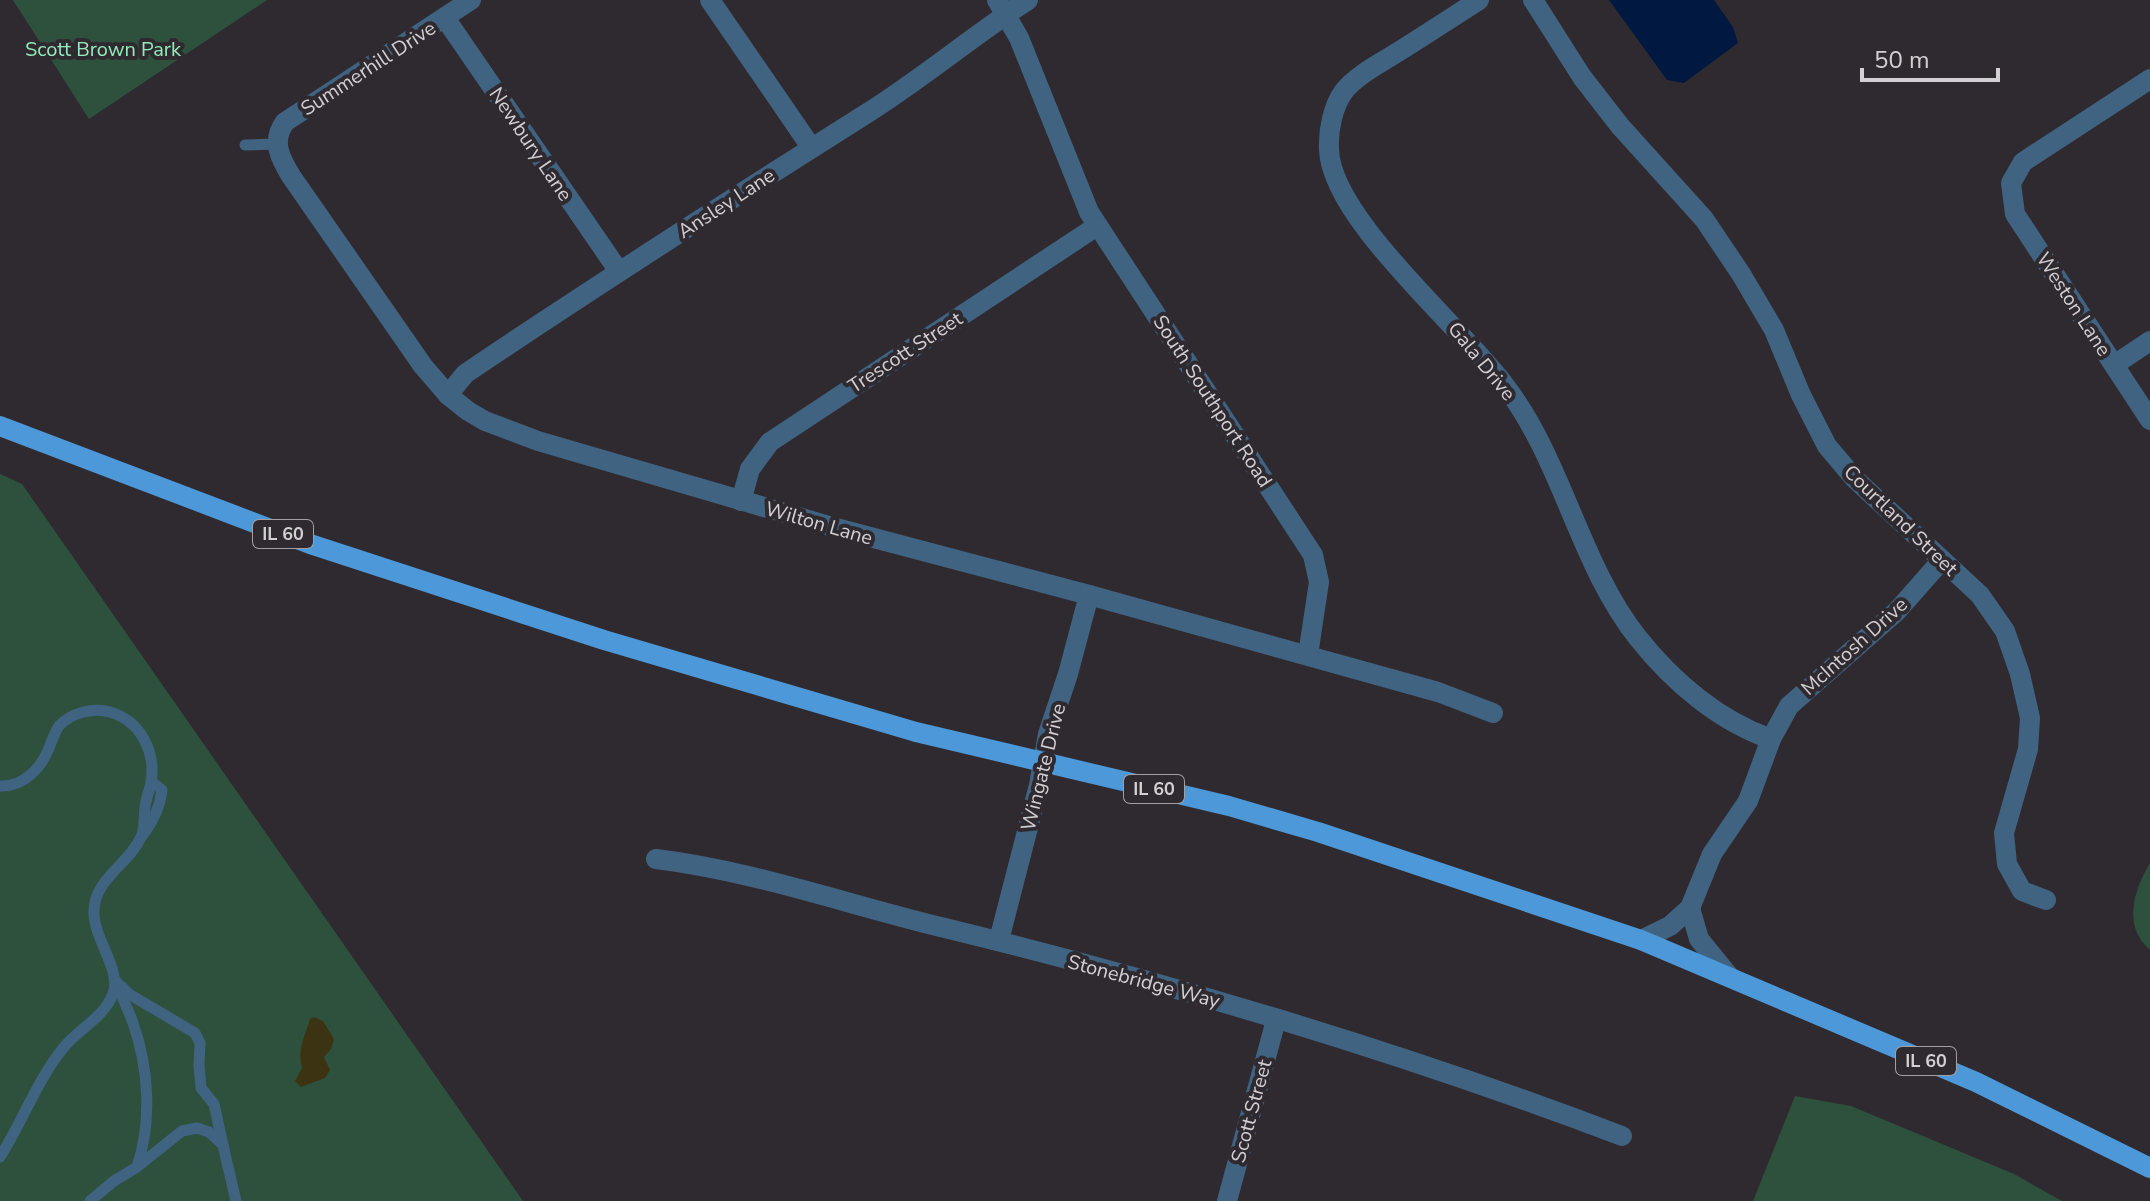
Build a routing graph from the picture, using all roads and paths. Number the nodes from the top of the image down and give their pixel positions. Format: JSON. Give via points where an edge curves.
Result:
{"nodes":[{"id":1,"x":471,"y":0,"type":"edge"},
{"id":2,"x":710,"y":0,"type":"edge"},
{"id":3,"x":1028,"y":0,"type":"edge"},
{"id":4,"x":1479,"y":0,"type":"edge"},
{"id":5,"x":1533,"y":0,"type":"edge"},
{"id":6,"x":1002,"y":7,"type":"edge"},
{"id":7,"x":445,"y":18,"type":"junction"},
{"id":8,"x":2150,"y":79,"type":"edge"},
{"id":9,"x":277,"y":144,"type":"junction"},
{"id":10,"x":245,"y":145,"type":"dead end"},
{"id":11,"x":811,"y":147,"type":"junction"},
{"id":12,"x":1097,"y":226,"type":"junction"},
{"id":13,"x":618,"y":270,"type":"junction"},
{"id":14,"x":2150,"y":341,"type":"edge"},
{"id":15,"x":2114,"y":365,"type":"junction"},
{"id":16,"x":448,"y":395,"type":"junction"},
{"id":17,"x":2150,"y":420,"type":"edge"},
{"id":18,"x":0,"y":426,"type":"edge"},
{"id":19,"x":741,"y":501,"type":"junction"},
{"id":20,"x":1942,"y":560,"type":"junction"},
{"id":21,"x":1089,"y":595,"type":"junction"},
{"id":22,"x":1308,"y":655,"type":"junction"},
{"id":23,"x":1493,"y":713,"type":"dead end"},
{"id":24,"x":1771,"y":739,"type":"junction"},
{"id":25,"x":1043,"y":760,"type":"junction"},
{"id":26,"x":0,"y":786,"type":"edge"},
{"id":27,"x":656,"y":859,"type":"dead end"},
{"id":28,"x":2046,"y":900,"type":"dead end"},
{"id":29,"x":1690,"y":908,"type":"junction"},
{"id":30,"x":999,"y":940,"type":"junction"},
{"id":31,"x":1641,"y":940,"type":"junction"},
{"id":32,"x":1729,"y":976,"type":"junction"},
{"id":33,"x":117,"y":981,"type":"junction"},
{"id":34,"x":1276,"y":1020,"type":"junction"},
{"id":35,"x":1622,"y":1136,"type":"dead end"},
{"id":36,"x":223,"y":1145,"type":"junction"},
{"id":37,"x":0,"y":1157,"type":"edge"},
{"id":38,"x":137,"y":1167,"type":"junction"},
{"id":39,"x":2150,"y":1168,"type":"edge"},
{"id":40,"x":90,"y":1201,"type":"edge"},
{"id":41,"x":236,"y":1201,"type":"edge"},
{"id":42,"x":1227,"y":1201,"type":"edge"}],
"edges":[{"from":1,"to":7,"type":"street","name":"Summerhill Drive"},
{"from":2,"to":11,"type":"street"},
{"from":3,"to":6,"type":"street","name":"Ansley Lane"},
{"from":4,"to":24,"type":"street","name":"Gala Drive","via":[[1345,91],[1332,119],[1328,150],[1336,180],[1354,213],[1406,276],[1505,384],[1540,442],[1600,578],[1637,637],[1710,707],[1747,731]]},
{"from":5,"to":20,"type":"street","name":"Courtland Street","via":[[1582,77],[1704,219],[1741,274],[1774,330],[1827,446]]},
{"from":6,"to":11,"type":"street","name":"Ansley Lane","via":[[892,97]]},
{"from":6,"to":12,"type":"street","name":"South Southport Road"},
{"from":7,"to":9,"type":"street","name":"Summerhill Drive","via":[[285,122]]},
{"from":7,"to":13,"type":"street","name":"Newbury Lane"},
{"from":8,"to":15,"type":"street","name":"Weston Lane","via":[[2023,162],[2011,183],[2015,214]]},
{"from":9,"to":10,"type":"lane"},
{"from":9,"to":16,"type":"street","name":"Wilton Lane","via":[[291,176]]},
{"from":11,"to":13,"type":"street","name":"Ansley Lane"},
{"from":12,"to":19,"type":"street","name":"Trescott Street","via":[[770,442],[750,469]]},
{"from":12,"to":22,"type":"street","name":"South Southport Road","via":[[1313,555],[1319,582]]},
{"from":13,"to":16,"type":"street","name":"Ansley Lane","via":[[465,374]]},
{"from":14,"to":15,"type":"street"},
{"from":15,"to":17,"type":"street","name":"Weston Lane"},
{"from":16,"to":19,"type":"street","name":"Wilton Lane","via":[[485,421],[538,441]]},
{"from":18,"to":25,"type":"main road","number":"IL 60","via":[[310,544],[604,640],[916,732]]},
{"from":19,"to":21,"type":"street","name":"Wilton Lane"},
{"from":20,"to":24,"type":"street","name":"McIntosh Drive","via":[[1897,611],[1789,706]]},
{"from":20,"to":28,"type":"street","name":"Courtland Street","via":[[1980,595],[2005,631],[2020,674],[2030,718],[2028,749],[2004,833],[2007,864],[2022,891]]},
{"from":21,"to":22,"type":"street","name":"Wilton Lane"},
{"from":21,"to":25,"type":"street","name":"Wingate Drive"},
{"from":22,"to":23,"type":"street","name":"Wilton Lane"},
{"from":24,"to":29,"type":"street","name":"McIntosh Drive","via":[[1748,801],[1712,854]]},
{"from":25,"to":30,"type":"street","name":"Wingate Drive"},
{"from":25,"to":31,"type":"main road","number":"IL 60","via":[[1318,832]]},
{"from":26,"to":33,"type":"lane","via":[[35,771],[58,726],[77,713],[109,711],[128,720],[144,737],[151,755],[151,781],[162,790],[161,802],[153,822],[104,881],[94,912]]},
{"from":27,"to":30,"type":"street","name":"Stonebridge Way","via":[[743,875]]},
{"from":29,"to":31,"type":"street","via":[[1670,926]]},
{"from":29,"to":32,"type":"street","via":[[1699,939]]},
{"from":30,"to":34,"type":"street","name":"Stonebridge Way"},
{"from":31,"to":32,"type":"main road","number":"IL 60"},
{"from":32,"to":39,"type":"main road","number":"IL 60","via":[[1976,1082]]},
{"from":33,"to":36,"type":"lane","via":[[129,994],[195,1033],[201,1088],[214,1104]]},
{"from":33,"to":37,"type":"lane","via":[[106,1008],[65,1046],[35,1089]]},
{"from":33,"to":38,"type":"lane","via":[[141,1052],[146,1086],[146,1136]]},
{"from":34,"to":35,"type":"street","name":"Stonebridge Way","via":[[1487,1085]]},
{"from":34,"to":42,"type":"street","name":"Scott Street"},
{"from":36,"to":38,"type":"lane","via":[[209,1132],[182,1131]]},
{"from":36,"to":41,"type":"lane"},
{"from":38,"to":40,"type":"lane"}]}
